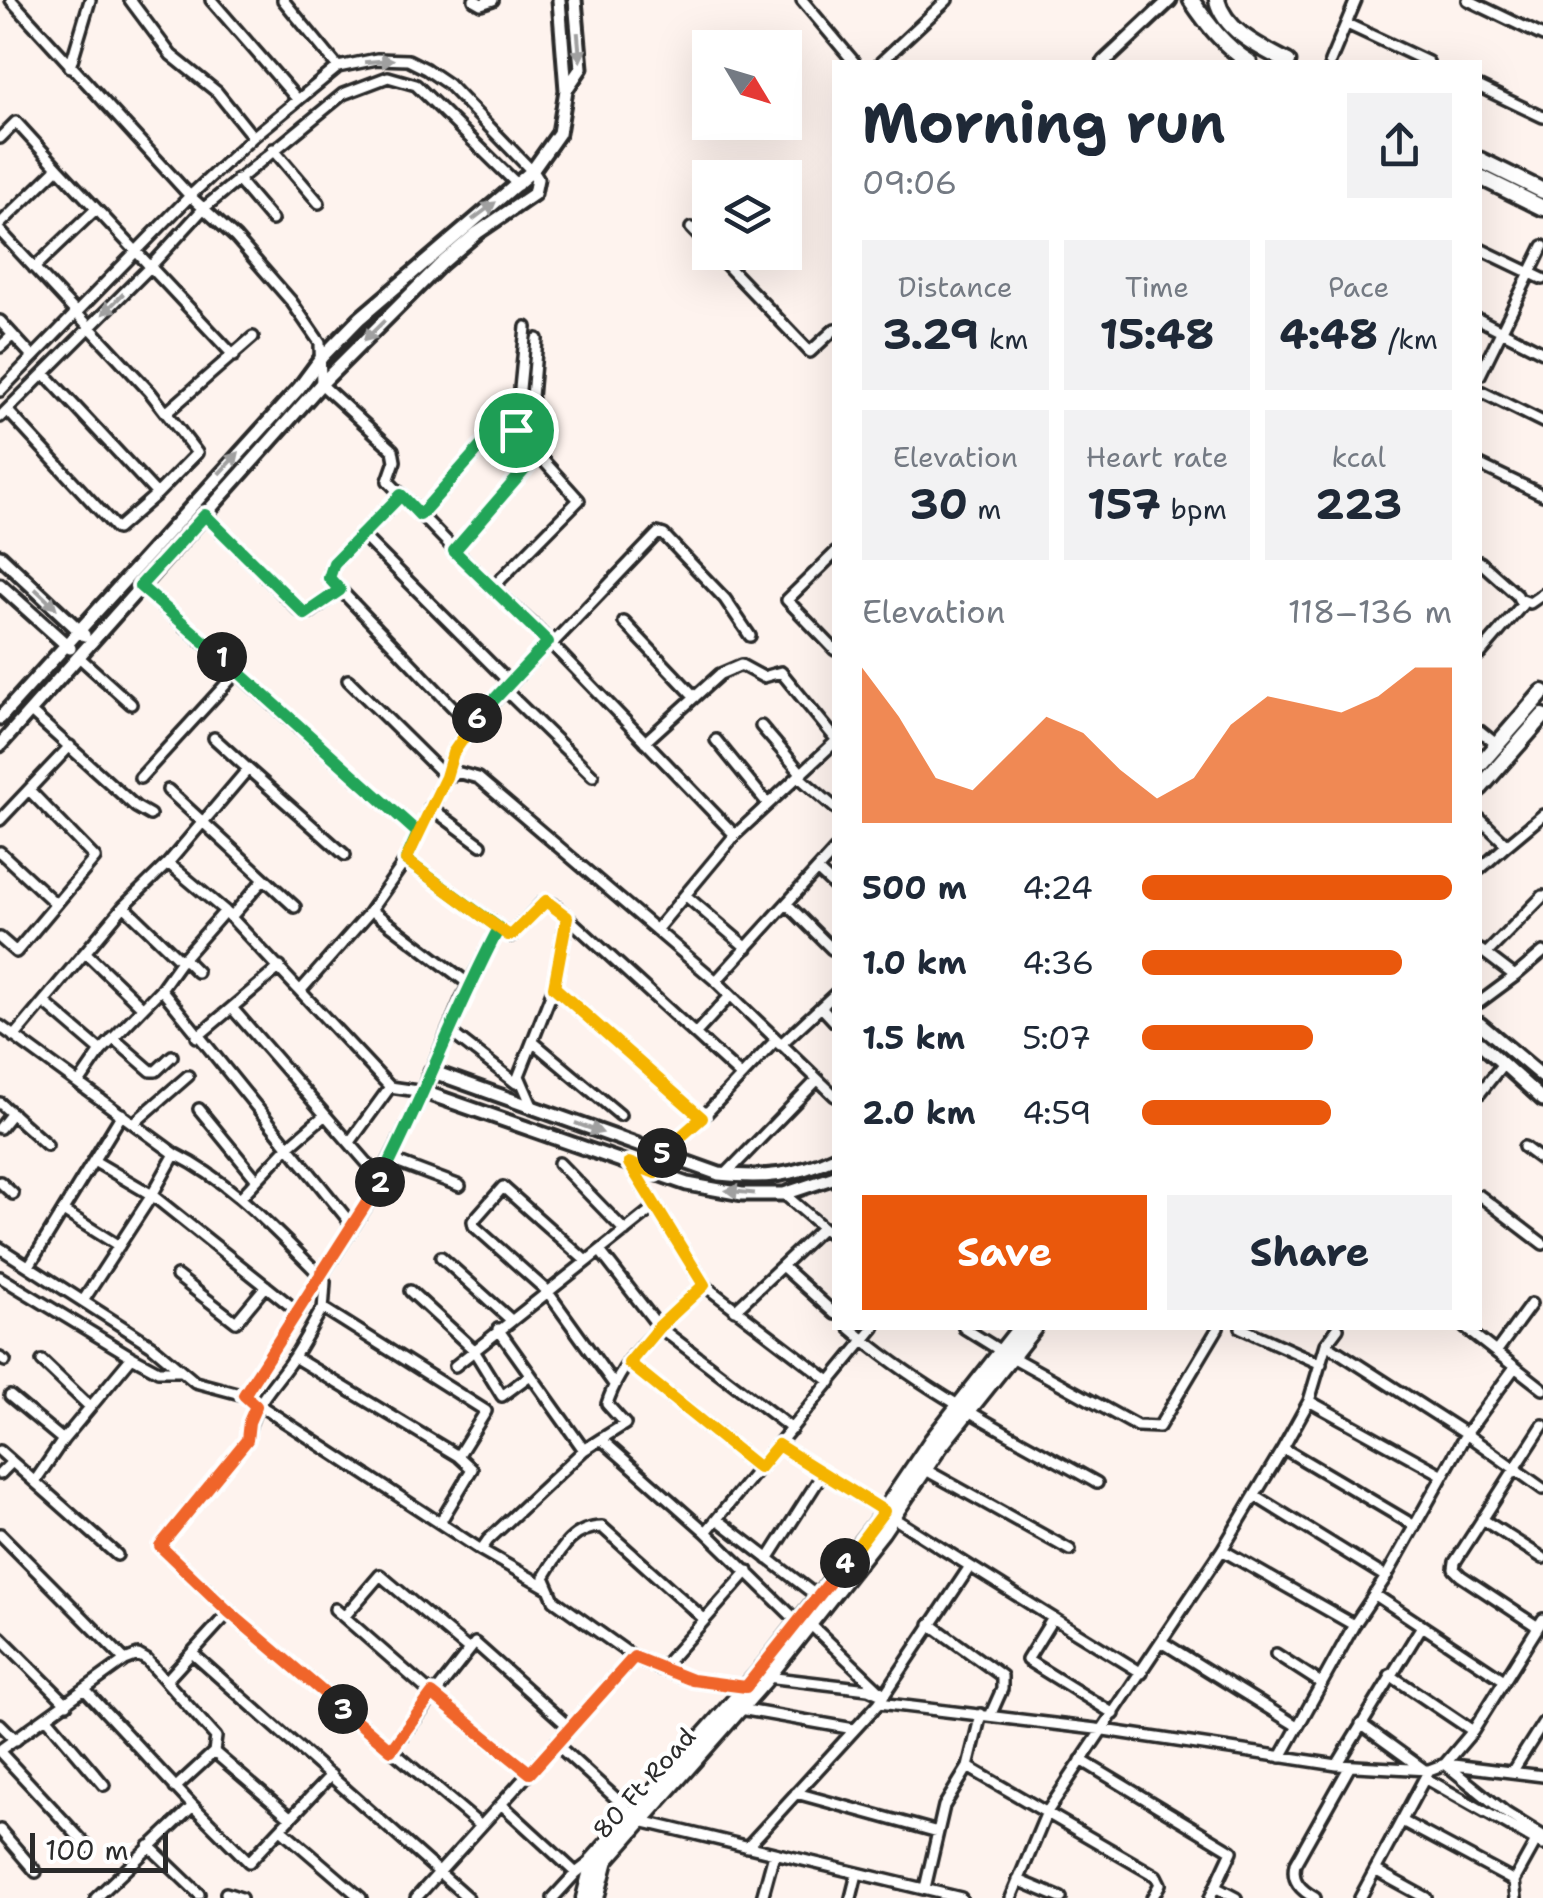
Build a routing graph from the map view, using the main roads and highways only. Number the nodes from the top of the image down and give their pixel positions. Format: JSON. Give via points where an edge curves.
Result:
{"nodes":[{"id":1,"x":1191,"y":0,"type":"edge"},
{"id":2,"x":1217,"y":0,"type":"edge"},
{"id":3,"x":1247,"y":60,"type":"edge"},
{"id":4,"x":1284,"y":60,"type":"edge"},
{"id":5,"x":1482,"y":161,"type":"edge"},
{"id":6,"x":1482,"y":178,"type":"edge"},
{"id":7,"x":1543,"y":191,"type":"edge"},
{"id":8,"x":1543,"y":208,"type":"edge"},
{"id":9,"x":1543,"y":692,"type":"edge"},
{"id":10,"x":1543,"y":716,"type":"edge"},
{"id":11,"x":1482,"y":762,"type":"edge"},
{"id":12,"x":1482,"y":786,"type":"edge"},
{"id":13,"x":1019,"y":1330,"type":"edge"},
{"id":14,"x":1032,"y":1330,"type":"edge"},
{"id":15,"x":1006,"y":1354,"type":"junction"},
{"id":16,"x":964,"y":1408,"type":"junction"},
{"id":17,"x":888,"y":1514,"type":"junction"},
{"id":18,"x":804,"y":1623,"type":"junction"},
{"id":19,"x":637,"y":1817,"type":"junction"},
{"id":20,"x":584,"y":1898,"type":"edge"},
{"id":21,"x":596,"y":1898,"type":"edge"}],
"edges":[{"from":1,"to":3,"type":"main road","via":[[1210,29]]},
{"from":2,"to":4,"type":"main road","via":[[1246,40]]},
{"from":5,"to":7,"type":"main road"},
{"from":6,"to":8,"type":"main road"},
{"from":9,"to":11,"type":"main road"},
{"from":10,"to":12,"type":"main road"},
{"from":13,"to":15,"type":"main road","name":"80 Ft Road"},
{"from":14,"to":15,"type":"main road","name":"80 Ft Road"},
{"from":15,"to":16,"type":"main road","name":"80 Ft Road"},
{"from":16,"to":17,"type":"main road","name":"80 Ft Road"},
{"from":16,"to":17,"type":"main road","name":"80 Ft Road"},
{"from":17,"to":18,"type":"main road","name":"80 Ft Road"},
{"from":17,"to":18,"type":"main road","name":"80 Ft Road"},
{"from":18,"to":19,"type":"main road","name":"80 Ft Road"},
{"from":18,"to":19,"type":"main road","name":"80 Ft Road","via":[[768,1678]]},
{"from":19,"to":20,"type":"main road","name":"80 Ft Road","via":[[594,1859]]},
{"from":19,"to":21,"type":"main road","name":"80 Ft Road","via":[[606,1860]]}]}
